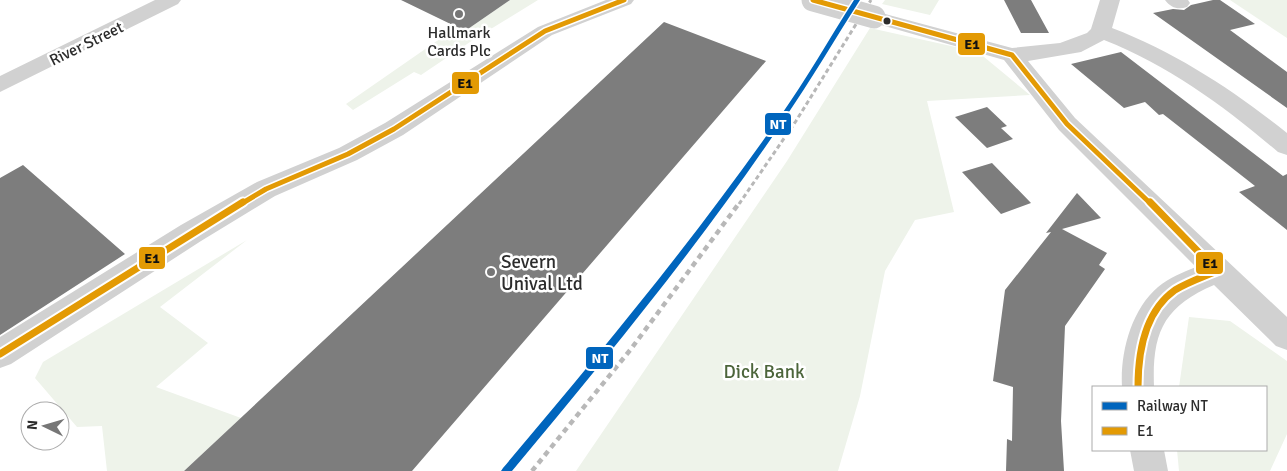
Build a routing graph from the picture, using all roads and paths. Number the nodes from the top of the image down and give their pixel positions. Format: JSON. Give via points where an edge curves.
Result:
{"nodes":[{"id":1,"x":171,"y":0,"type":"edge"},
{"id":2,"x":624,"y":0,"type":"edge"},
{"id":3,"x":813,"y":0,"type":"edge"},
{"id":4,"x":1110,"y":0,"type":"edge"},
{"id":5,"x":1101,"y":31,"type":"junction"},
{"id":6,"x":1012,"y":55,"type":"junction"},
{"id":7,"x":0,"y":85,"type":"edge"},
{"id":8,"x":1287,"y":146,"type":"edge"},
{"id":9,"x":1217,"y":271,"type":"junction"},
{"id":10,"x":1287,"y":337,"type":"edge"},
{"id":11,"x":0,"y":354,"type":"edge"},
{"id":12,"x":1138,"y":386,"type":"edge"},
{"id":13,"x":1147,"y":451,"type":"edge"},
{"id":14,"x":1151,"y":471,"type":"edge"}],
"edges":[{"from":1,"to":7,"type":"street","name":"River Street"},
{"from":2,"to":11,"type":"street","via":[[545,31],[394,129],[348,154],[266,189]]},
{"from":3,"to":6,"type":"street","bridge":true},
{"from":4,"to":5,"type":"street"},
{"from":5,"to":6,"type":"street","via":[[1082,44]]},
{"from":5,"to":8,"type":"street","via":[[1137,44],[1185,69],[1230,99]]},
{"from":6,"to":9,"type":"street","via":[[1067,124],[1131,183]]},
{"from":9,"to":10,"type":"street"},
{"from":9,"to":12,"type":"street","via":[[1184,286],[1156,309],[1137,360]]},
{"from":13,"to":14,"type":"street"}]}
